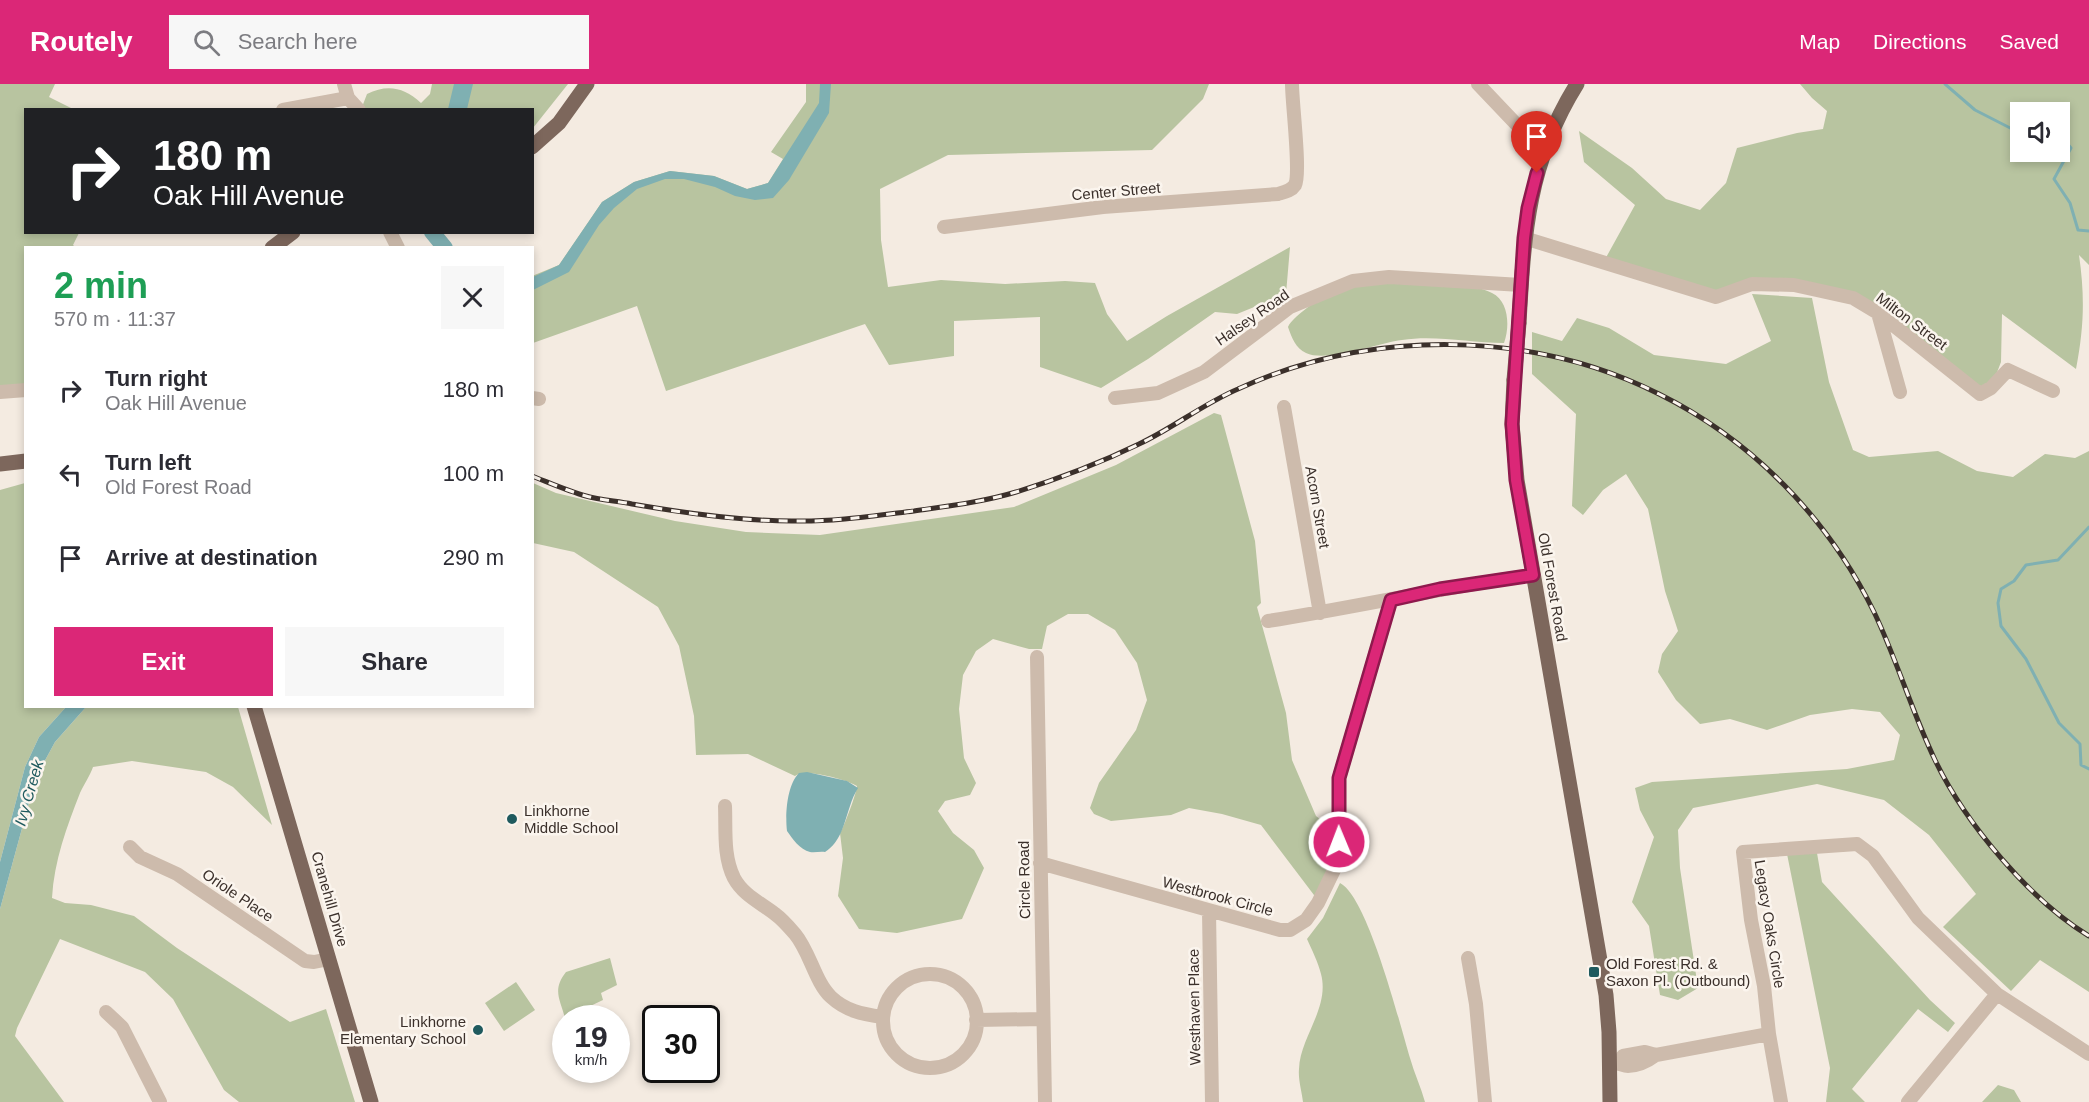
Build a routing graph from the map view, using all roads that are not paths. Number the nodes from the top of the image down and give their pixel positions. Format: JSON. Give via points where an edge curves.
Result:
{"nodes":[{"id":1,"x":587,"y":84,"type":"edge"},
{"id":2,"x":1292,"y":84,"type":"edge"},
{"id":3,"x":1478,"y":84,"type":"edge"},
{"id":4,"x":1577,"y":84,"type":"edge"},
{"id":5,"x":346,"y":91,"type":"edge"},
{"id":6,"x":290,"y":108,"type":"edge"},
{"id":7,"x":357,"y":108,"type":"edge"},
{"id":8,"x":1548,"y":140,"type":"junction"},
{"id":9,"x":534,"y":145,"type":"edge"},
{"id":10,"x":944,"y":226,"type":"dead end"},
{"id":11,"x":290,"y":234,"type":"edge"},
{"id":12,"x":1524,"y":238,"type":"junction"},
{"id":13,"x":275,"y":246,"type":"edge"},
{"id":14,"x":1521,"y":285,"type":"junction"},
{"id":15,"x":1878,"y":314,"type":"junction"},
{"id":16,"x":21,"y":390,"type":"edge"},
{"id":17,"x":2053,"y":391,"type":"dead end"},
{"id":18,"x":0,"y":392,"type":"edge"},
{"id":19,"x":1900,"y":392,"type":"dead end"},
{"id":20,"x":1115,"y":398,"type":"dead end"},
{"id":21,"x":1284,"y":407,"type":"dead end"},
{"id":22,"x":24,"y":461,"type":"edge"},
{"id":23,"x":0,"y":464,"type":"edge"},
{"id":24,"x":1533,"y":575,"type":"junction"},
{"id":25,"x":1391,"y":600,"type":"junction"},
{"id":26,"x":1320,"y":613,"type":"junction"},
{"id":27,"x":1268,"y":621,"type":"dead end"},
{"id":28,"x":1037,"y":657,"type":"dead end"},
{"id":29,"x":255,"y":708,"type":"edge"},
{"id":30,"x":725,"y":806,"type":"dead end"},
{"id":31,"x":130,"y":847,"type":"dead end"},
{"id":32,"x":1040,"y":863,"type":"junction"},
{"id":33,"x":1209,"y":911,"type":"junction"},
{"id":34,"x":1468,"y":958,"type":"dead end"},
{"id":35,"x":329,"y":959,"type":"junction"},
{"id":36,"x":1997,"y":994,"type":"junction"},
{"id":37,"x":106,"y":1012,"type":"dead end"},
{"id":38,"x":882,"y":1017,"type":"junction"},
{"id":39,"x":1043,"y":1019,"type":"junction"},
{"id":40,"x":976,"y":1020,"type":"junction"},
{"id":41,"x":1769,"y":1034,"type":"junction"},
{"id":42,"x":2089,"y":1054,"type":"edge"},
{"id":43,"x":1615,"y":1063,"type":"junction"},
{"id":44,"x":160,"y":1102,"type":"edge"},
{"id":45,"x":371,"y":1102,"type":"edge"},
{"id":46,"x":1045,"y":1102,"type":"edge"},
{"id":47,"x":1212,"y":1102,"type":"edge"},
{"id":48,"x":1485,"y":1102,"type":"edge"},
{"id":49,"x":1610,"y":1102,"type":"edge"},
{"id":50,"x":1781,"y":1102,"type":"edge"},
{"id":51,"x":1908,"y":1102,"type":"edge"}],
"edges":[{"from":1,"to":9,"type":"main road","via":[[559,123]]},
{"from":2,"to":10,"type":"street","name":"Center Street","via":[[1298,171],[1291,190]]},
{"from":3,"to":8,"type":"street","via":[[1517,125]]},
{"from":4,"to":8,"type":"main road","name":"Old Forest Road"},
{"from":5,"to":6,"type":"street"},
{"from":5,"to":7,"type":"street"},
{"from":8,"to":12,"type":"main road","name":"Old Forest Road","via":[[1533,185]]},
{"from":11,"to":13,"type":"main road"},
{"from":12,"to":14,"type":"main road","name":"Old Forest Road"},
{"from":12,"to":15,"type":"street","name":"Milton Street","via":[[1716,297],[1752,284],[1794,285],[1853,298]]},
{"from":14,"to":20,"type":"street","name":"Halsey Road","via":[[1389,277],[1353,281],[1290,307],[1204,372],[1158,393]]},
{"from":14,"to":24,"type":"main road","name":"Old Forest Road","bridge":true,"via":[[1513,442]]},
{"from":15,"to":17,"type":"street","name":"Milton Street","via":[[1980,394],[2008,370]]},
{"from":15,"to":19,"type":"street"},
{"from":16,"to":18,"type":"street"},
{"from":21,"to":26,"type":"street","name":"Acorn Street"},
{"from":22,"to":23,"type":"main road"},
{"from":24,"to":25,"type":"street"},
{"from":24,"to":43,"type":"main road","name":"Old Forest Road"},
{"from":25,"to":26,"type":"street"},
{"from":25,"to":33,"type":"street","name":"Westbrook Circle","via":[[1339,778],[1335,868],[1318,903],[1306,920],[1290,930]]},
{"from":26,"to":27,"type":"street"},
{"from":28,"to":32,"type":"street","name":"Circle Road"},
{"from":29,"to":35,"type":"main road","name":"Cranehill Drive"},
{"from":30,"to":38,"type":"street","via":[[726,850],[735,881],[797,936],[829,996],[846,1009]]},
{"from":31,"to":35,"type":"street","name":"Oriole Place","via":[[140,857],[177,874],[305,961]]},
{"from":32,"to":33,"type":"street","name":"Westbrook Circle"},
{"from":32,"to":39,"type":"street","name":"Circle Road"},
{"from":33,"to":47,"type":"street","name":"Westhaven Place"},
{"from":34,"to":48,"type":"street"},
{"from":35,"to":45,"type":"main road","name":"Cranehill Drive"},
{"from":36,"to":41,"type":"street","name":"Legacy Oaks Circle","via":[[1918,918],[1873,856],[1857,844],[1743,852]]},
{"from":36,"to":42,"type":"street"},
{"from":36,"to":51,"type":"street"},
{"from":37,"to":44,"type":"street","via":[[122,1027]]},
{"from":38,"to":40,"type":"street","via":[[886,1004],[900,986],[912,977],[927,974],[949,979],[967,992]]},
{"from":38,"to":40,"type":"street","via":[[891,1048],[900,1058],[924,1068],[944,1065],[961,1056],[975,1034]]},
{"from":39,"to":40,"type":"street"},
{"from":39,"to":46,"type":"street","name":"Circle Road"},
{"from":41,"to":43,"type":"street","via":[[1656,1055],[1645,1052],[1623,1056]]},
{"from":41,"to":50,"type":"street","name":"Legacy Oaks Circle"},
{"from":43,"to":49,"type":"main road","name":"Old Forest Road"}]}
